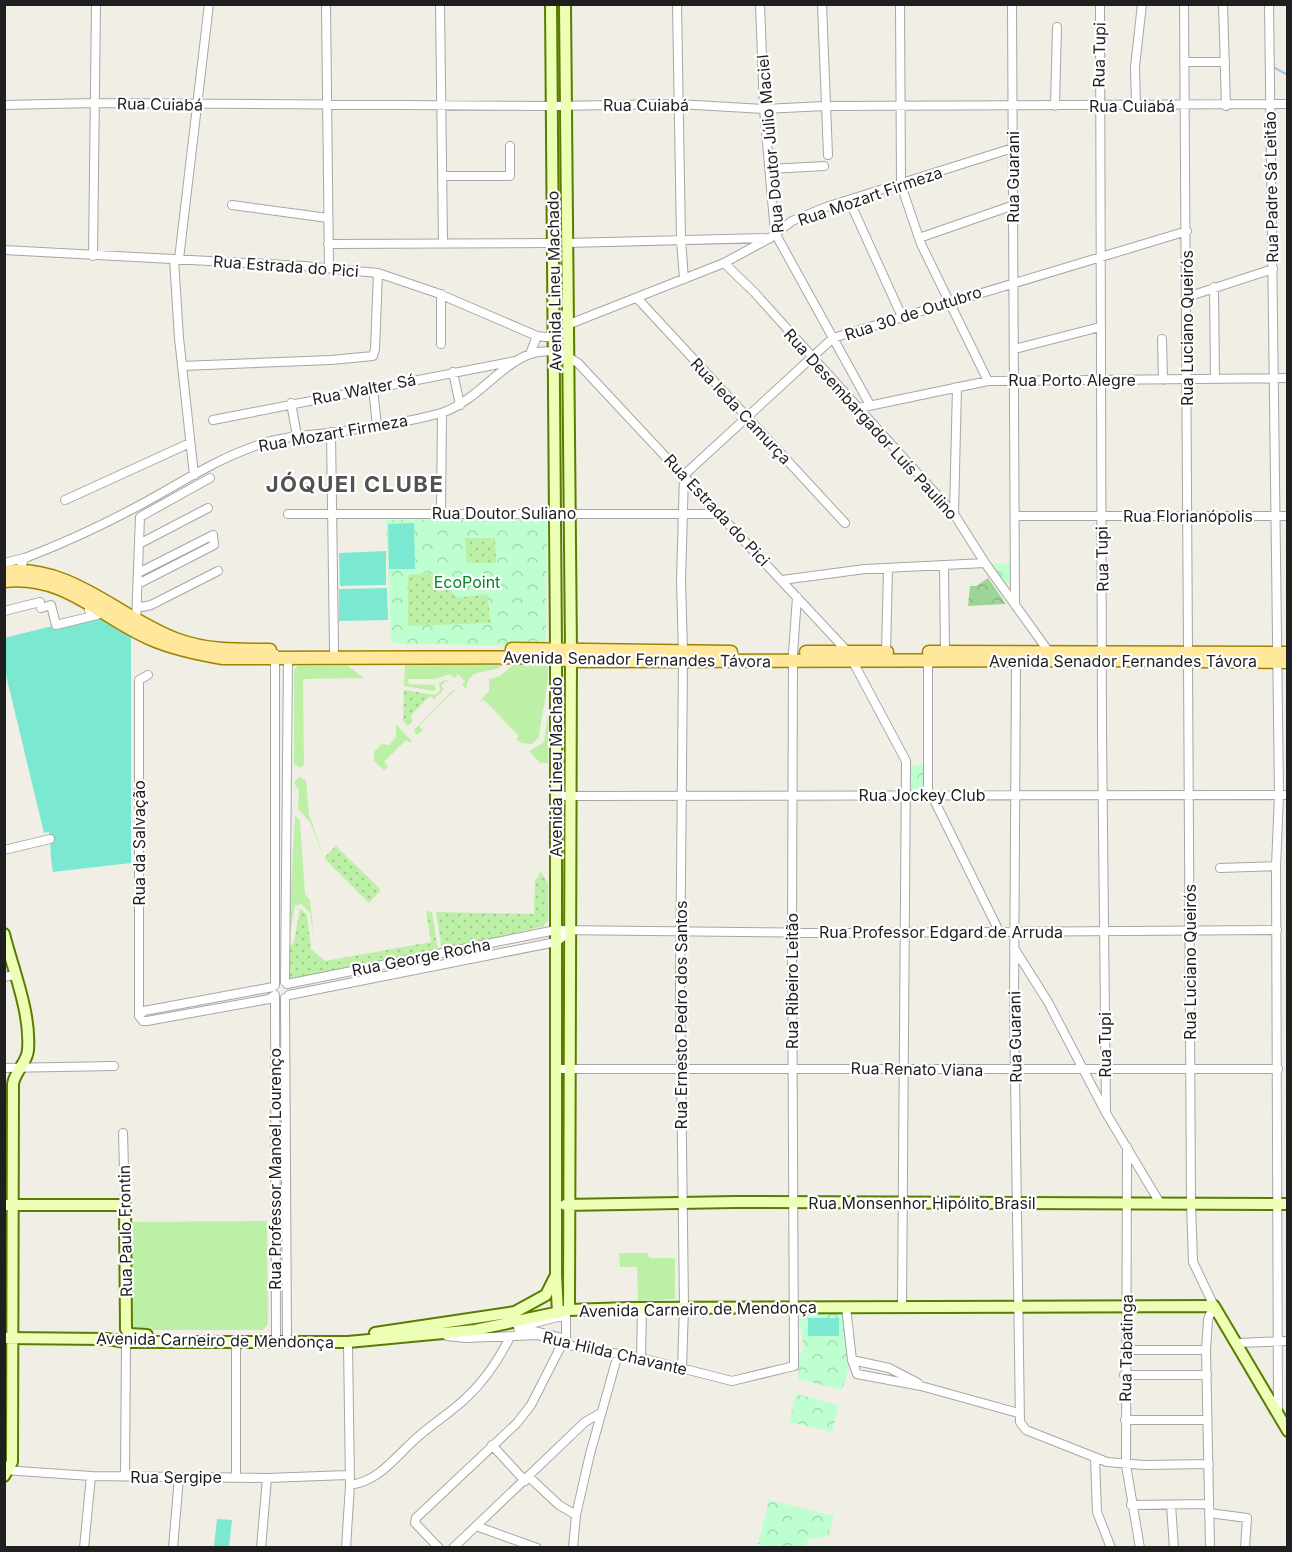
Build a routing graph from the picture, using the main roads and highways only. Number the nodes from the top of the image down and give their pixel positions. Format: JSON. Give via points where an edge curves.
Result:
{"nodes":[{"id":1,"x":4,"y":572,"type":"edge"},
{"id":2,"x":4,"y":582,"type":"edge"},
{"id":3,"x":556,"y":653,"type":"junction"},
{"id":4,"x":280,"y":655,"type":"junction"},
{"id":5,"x":849,"y":656,"type":"junction"},
{"id":6,"x":1103,"y":656,"type":"junction"},
{"id":7,"x":1282,"y":658,"type":"edge"}],
"edges":[{"from":1,"to":4,"type":"main road","name":"Avenida Senador Fernandes Távora","via":[[19,570],[67,580],[136,621],[179,640],[221,650]]},
{"from":2,"to":4,"type":"main road","name":"Avenida Senador Fernandes Távora","via":[[27,579],[63,588],[151,639],[187,651],[223,658]]},
{"from":3,"to":4,"type":"main road","name":"Avenida Senador Fernandes Távora"},
{"from":3,"to":4,"type":"main road","name":"Avenida Senador Fernandes Távora","via":[[334,650]]},
{"from":3,"to":5,"type":"main road","name":"Avenida Senador Fernandes Távora"},
{"from":5,"to":6,"type":"main road","name":"Avenida Senador Fernandes Távora","via":[[1016,661]]},
{"from":5,"to":6,"type":"main road","name":"Avenida Senador Fernandes Távora","via":[[886,652],[1048,652]]},
{"from":6,"to":7,"type":"main road","name":"Avenida Senador Fernandes Távora"}]}
